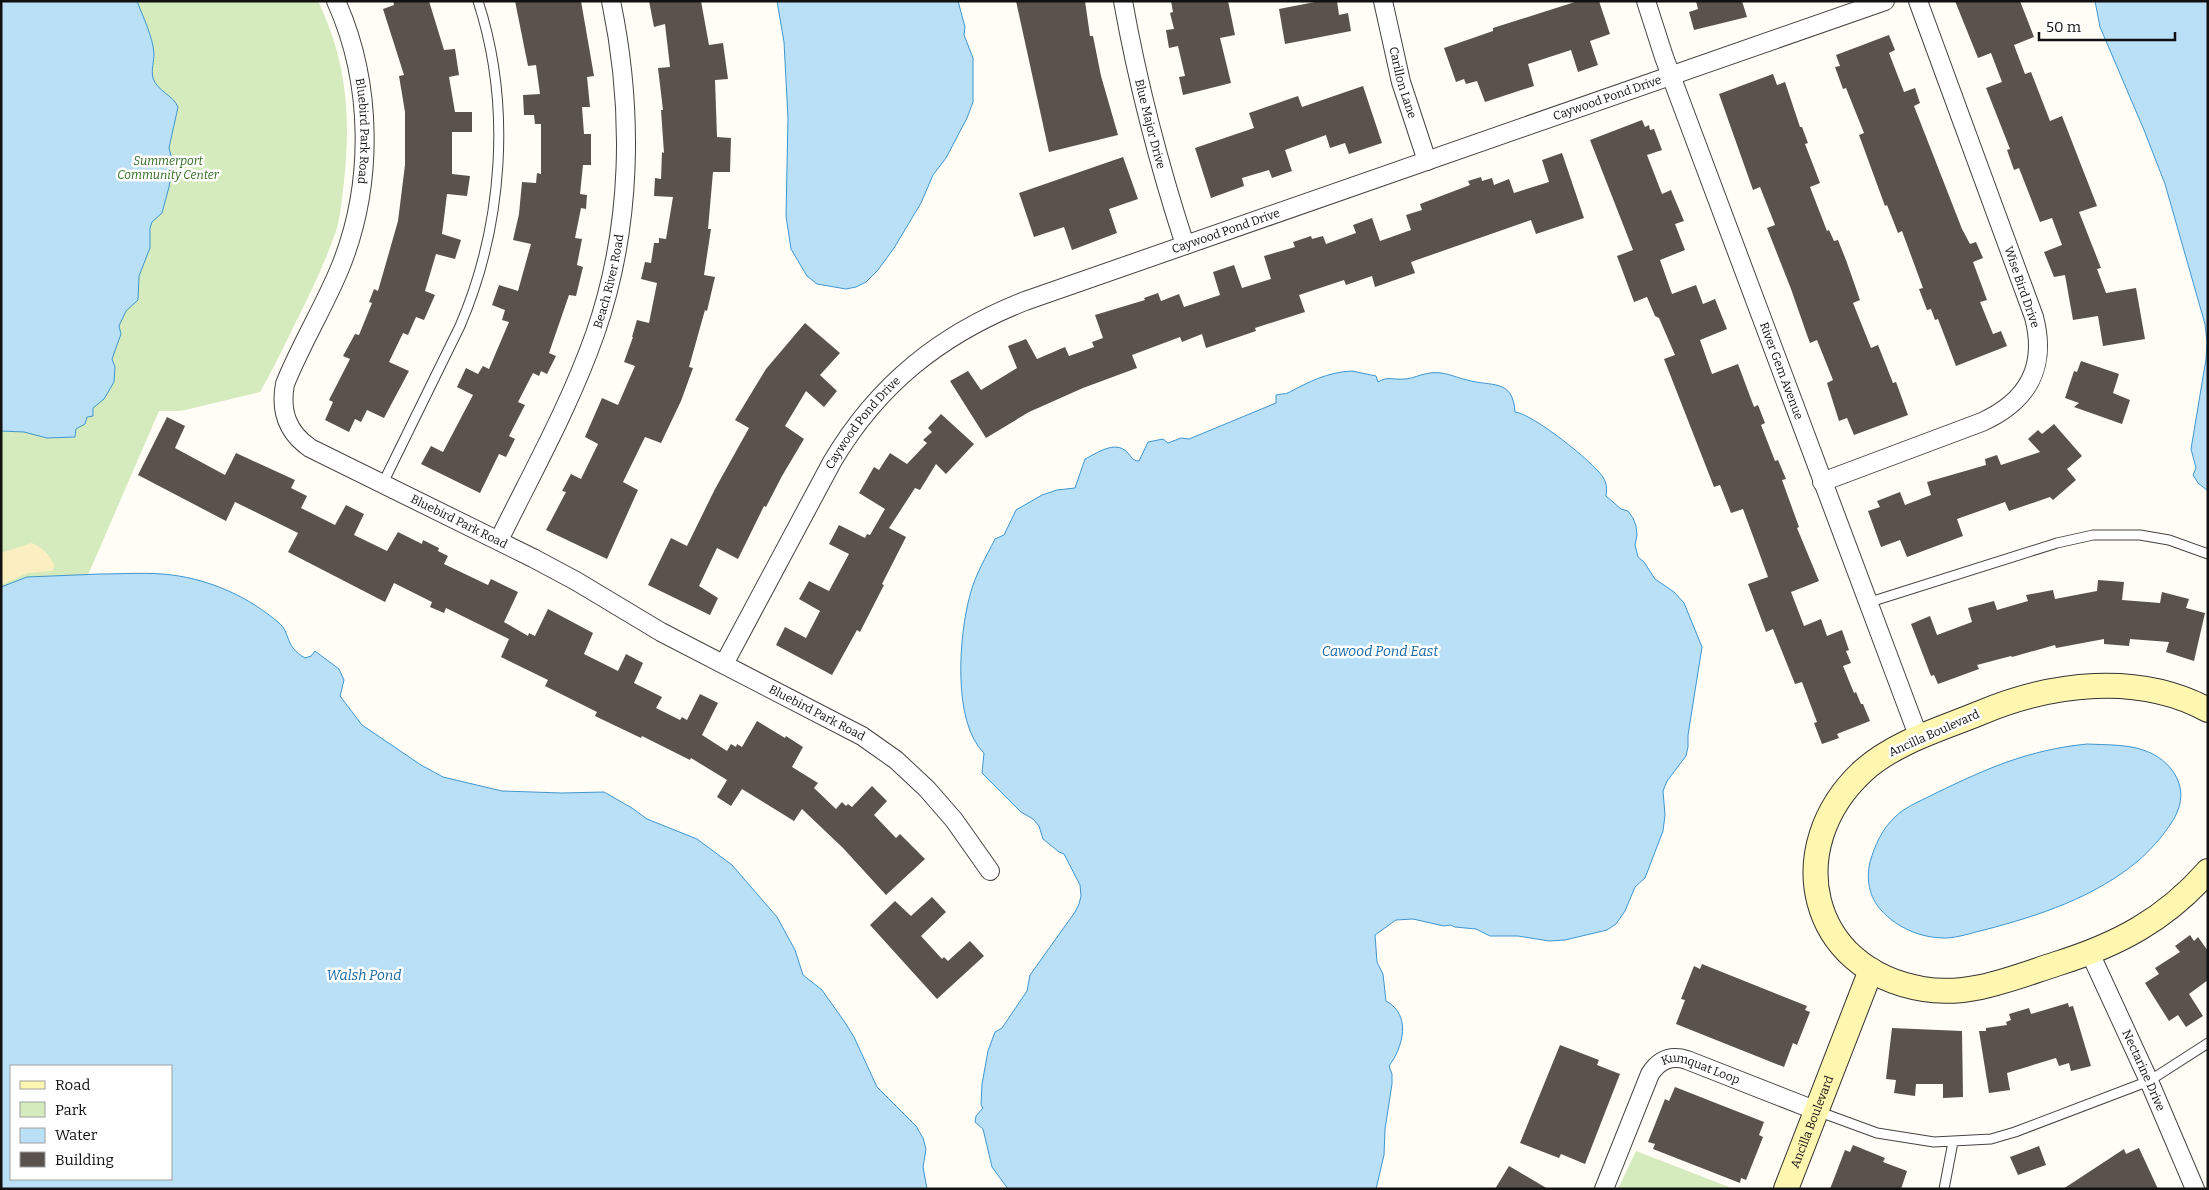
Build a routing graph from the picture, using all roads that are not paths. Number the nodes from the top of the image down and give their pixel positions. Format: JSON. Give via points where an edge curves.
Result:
{"nodes":[{"id":1,"x":336,"y":1,"type":"edge"},
{"id":2,"x":478,"y":1,"type":"edge"},
{"id":3,"x":611,"y":1,"type":"edge"},
{"id":4,"x":1123,"y":1,"type":"edge"},
{"id":5,"x":1383,"y":1,"type":"edge"},
{"id":6,"x":1646,"y":1,"type":"edge"},
{"id":7,"x":1885,"y":1,"type":"edge"},
{"id":8,"x":1918,"y":1,"type":"edge"},
{"id":9,"x":1672,"y":76,"type":"junction"},
{"id":10,"x":1427,"y":161,"type":"junction"},
{"id":11,"x":1185,"y":245,"type":"junction"},
{"id":12,"x":1822,"y":482,"type":"junction"},
{"id":13,"x":382,"y":483,"type":"junction"},
{"id":14,"x":499,"y":540,"type":"junction"},
{"id":15,"x":2208,"y":554,"type":"edge"},
{"id":16,"x":1867,"y":603,"type":"junction"},
{"id":17,"x":724,"y":664,"type":"junction"},
{"id":18,"x":2208,"y":710,"type":"edge"},
{"id":19,"x":1919,"y":738,"type":"junction"},
{"id":20,"x":990,"y":871,"type":"dead end"},
{"id":21,"x":2208,"y":871,"type":"edge"},
{"id":22,"x":2090,"y":953,"type":"junction"},
{"id":23,"x":1871,"y":970,"type":"junction"},
{"id":24,"x":2208,"y":1043,"type":"edge"},
{"id":25,"x":2149,"y":1081,"type":"junction"},
{"id":26,"x":1817,"y":1111,"type":"junction"},
{"id":27,"x":1953,"y":1142,"type":"junction"},
{"id":28,"x":1604,"y":1189,"type":"edge"},
{"id":29,"x":1786,"y":1189,"type":"edge"},
{"id":30,"x":1944,"y":1189,"type":"edge"},
{"id":31,"x":2195,"y":1189,"type":"edge"}],
"edges":[{"from":1,"to":13,"type":"street","name":"Bluebird Park Road","via":[[353,52],[361,95],[362,180],[347,250],[290,372],[282,402],[290,428],[302,442]]},
{"from":2,"to":13,"type":"lane","via":[[491,58],[498,126],[497,168],[488,238],[463,320]]},
{"from":3,"to":14,"type":"street","name":"Beach River Road","via":[[622,73],[626,144],[623,206],[611,277],[581,369]]},
{"from":4,"to":11,"type":"street","name":"Blue Major Drive","via":[[1145,112]]},
{"from":5,"to":10,"type":"street","name":"Carillon Lane","via":[[1400,75]]},
{"from":6,"to":9,"type":"street","name":"River Gem Avenue"},
{"from":7,"to":9,"type":"street","name":"Caywood Pond Drive"},
{"from":8,"to":12,"type":"street","name":"Wise Bird Drive","via":[[2034,317],[2038,331],[2038,355],[2024,392],[2005,410],[1982,422]]},
{"from":9,"to":10,"type":"street","name":"Caywood Pond Drive"},
{"from":9,"to":12,"type":"street","name":"River Gem Avenue"},
{"from":10,"to":11,"type":"street","name":"Caywood Pond Drive"},
{"from":11,"to":17,"type":"street","name":"Caywood Pond Drive","via":[[990,316],[956,334],[911,366],[872,405],[842,445]]},
{"from":12,"to":16,"type":"street","name":"River Gem Avenue"},
{"from":13,"to":14,"type":"street","name":"Bluebird Park Road"},
{"from":14,"to":17,"type":"street","name":"Bluebird Park Road"},
{"from":15,"to":16,"type":"lane","via":[[2176,542],[2140,535],[2093,535],[2057,543]]},
{"from":16,"to":19,"type":"street","name":"River Gem Avenue"},
{"from":17,"to":20,"type":"street","name":"Bluebird Park Road","via":[[846,726],[896,760],[954,820]]},
{"from":18,"to":19,"type":"street","name":"Ancilla Boulevard","via":[[2183,699],[2139,689],[2072,687],[2019,698]]},
{"from":19,"to":23,"type":"street","name":"Ancilla Boulevard","via":[[1884,756],[1853,782],[1826,821],[1816,852],[1816,892],[1822,917],[1843,947]]},
{"from":21,"to":22,"type":"street","name":"Ancilla Boulevard","via":[[2154,920]]},
{"from":22,"to":23,"type":"street","name":"Ancilla Boulevard","via":[[1990,985],[1950,991],[1909,986]]},
{"from":22,"to":25,"type":"street","name":"Nectarine Drive"},
{"from":23,"to":26,"type":"street","name":"Ancilla Boulevard"},
{"from":24,"to":25,"type":"lane"},
{"from":25,"to":27,"type":"lane","via":[[2004,1136]]},
{"from":25,"to":31,"type":"street","name":"Nectarine Drive"},
{"from":26,"to":27,"type":"lane","via":[[1877,1133]]},
{"from":26,"to":28,"type":"street","name":"Kumquat Loop","via":[[1687,1060],[1668,1058],[1657,1064],[1650,1074]]},
{"from":26,"to":29,"type":"street","name":"Ancilla Boulevard"},
{"from":27,"to":30,"type":"lane"}]}
